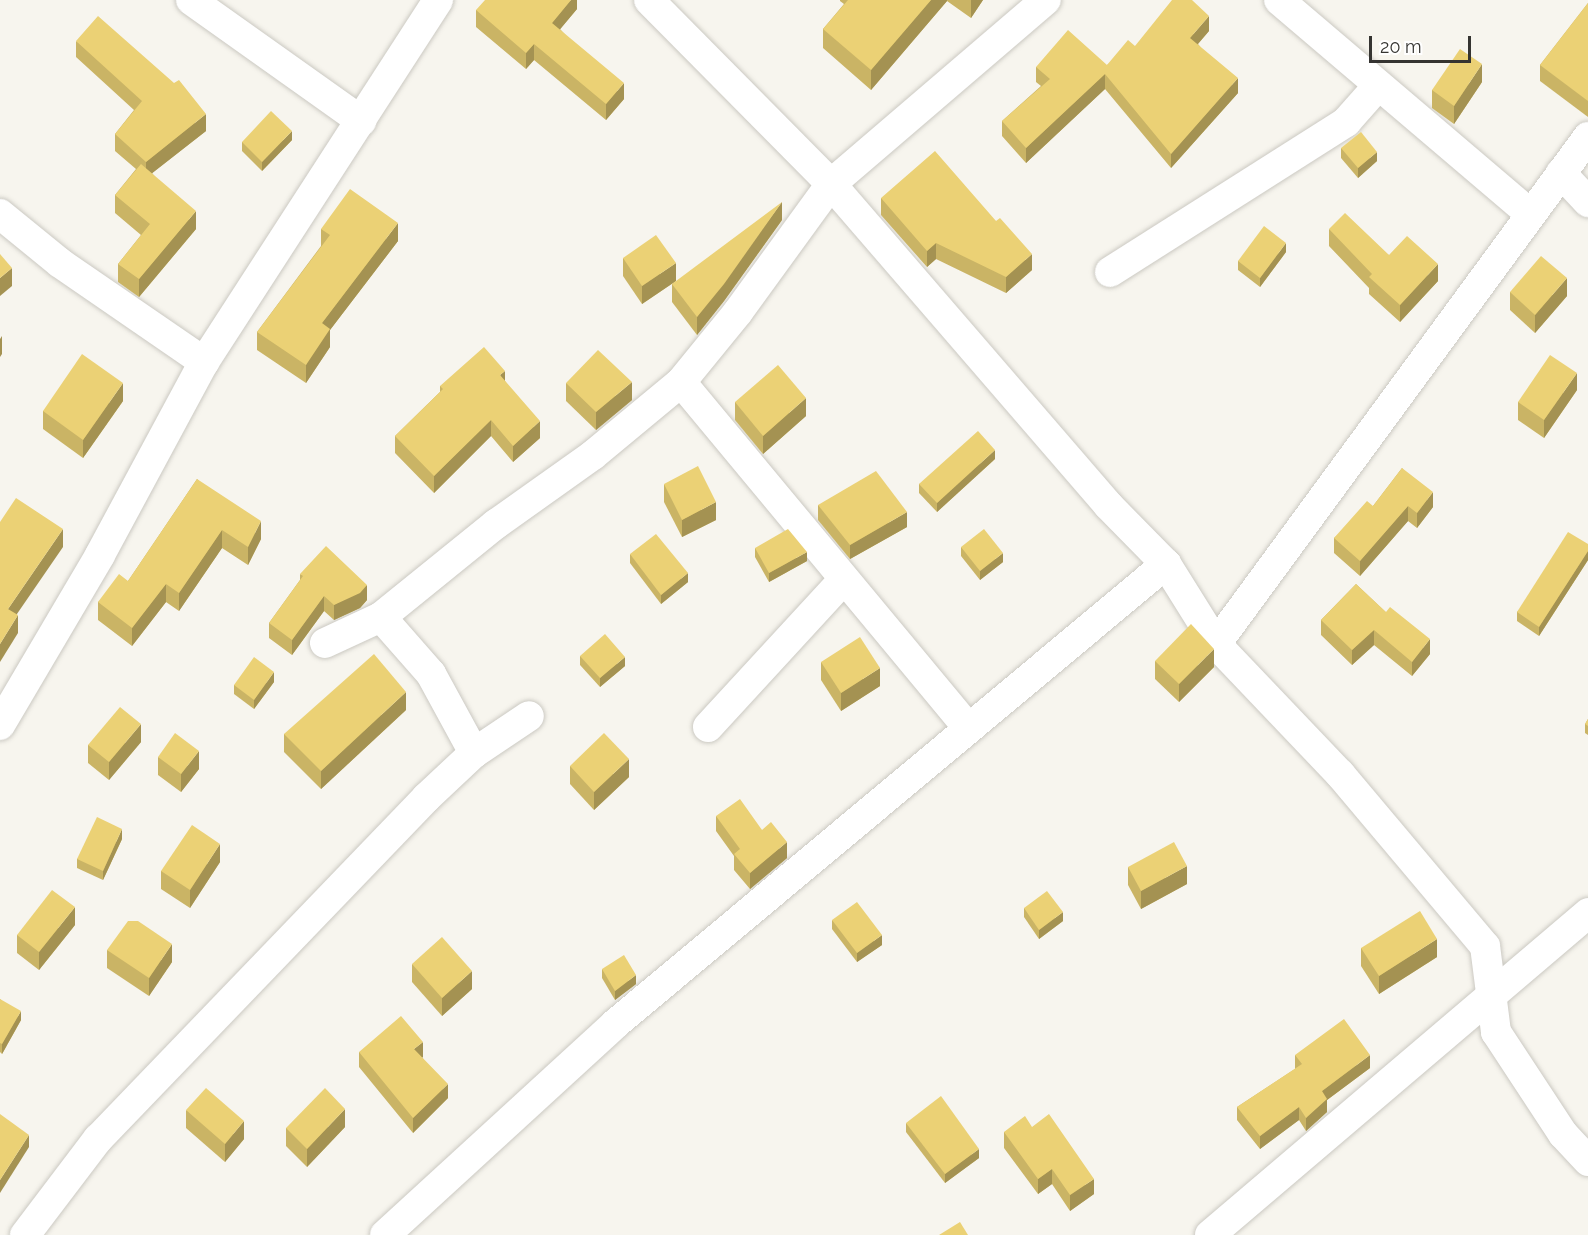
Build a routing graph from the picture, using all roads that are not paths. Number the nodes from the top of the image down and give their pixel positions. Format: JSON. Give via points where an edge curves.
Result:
{"nodes":[{"id":1,"x":191,"y":0,"type":"edge"},
{"id":2,"x":438,"y":0,"type":"edge"},
{"id":3,"x":649,"y":0,"type":"edge"},
{"id":4,"x":1046,"y":0,"type":"edge"},
{"id":5,"x":1280,"y":0,"type":"edge"},
{"id":6,"x":1377,"y":87,"type":"junction"},
{"id":7,"x":361,"y":121,"type":"junction"},
{"id":8,"x":1588,"y":137,"type":"edge"},
{"id":9,"x":1561,"y":173,"type":"junction"},
{"id":10,"x":831,"y":184,"type":"junction"},
{"id":11,"x":1588,"y":202,"type":"edge"},
{"id":12,"x":1529,"y":213,"type":"junction"},
{"id":13,"x":0,"y":214,"type":"edge"},
{"id":14,"x":1110,"y":272,"type":"dead end"},
{"id":15,"x":204,"y":362,"type":"junction"},
{"id":16,"x":681,"y":382,"type":"junction"},
{"id":17,"x":1166,"y":564,"type":"junction"},
{"id":18,"x":844,"y":579,"type":"junction"},
{"id":19,"x":381,"y":617,"type":"junction"},
{"id":20,"x":325,"y":643,"type":"dead end"},
{"id":21,"x":1216,"y":644,"type":"junction"},
{"id":22,"x":529,"y":716,"type":"dead end"},
{"id":23,"x":0,"y":725,"type":"edge"},
{"id":24,"x":708,"y":727,"type":"dead end"},
{"id":25,"x":967,"y":727,"type":"junction"},
{"id":26,"x":474,"y":753,"type":"junction"},
{"id":27,"x":1588,"y":913,"type":"edge"},
{"id":28,"x":1490,"y":994,"type":"junction"},
{"id":29,"x":1588,"y":1161,"type":"edge"},
{"id":30,"x":25,"y":1235,"type":"edge"},
{"id":31,"x":385,"y":1235,"type":"edge"},
{"id":32,"x":1210,"y":1235,"type":"edge"}],
"edges":[{"from":1,"to":7,"type":"street"},
{"from":2,"to":7,"type":"street"},
{"from":3,"to":10,"type":"street"},
{"from":4,"to":10,"type":"street"},
{"from":5,"to":6,"type":"street"},
{"from":6,"to":12,"type":"street"},
{"from":6,"to":14,"type":"street","via":[[1346,122]]},
{"from":7,"to":15,"type":"street"},
{"from":8,"to":9,"type":"street"},
{"from":9,"to":11,"type":"street"},
{"from":9,"to":12,"type":"street"},
{"from":10,"to":16,"type":"street","via":[[738,312]]},
{"from":10,"to":17,"type":"street","via":[[1108,505]]},
{"from":12,"to":21,"type":"street"},
{"from":13,"to":15,"type":"street","via":[[60,263]]},
{"from":15,"to":23,"type":"street","via":[[100,555]]},
{"from":16,"to":18,"type":"street"},
{"from":16,"to":19,"type":"street","via":[[593,455],[496,524]]},
{"from":17,"to":21,"type":"street"},
{"from":17,"to":25,"type":"street","via":[[1049,664]]},
{"from":18,"to":24,"type":"street"},
{"from":18,"to":25,"type":"street"},
{"from":19,"to":20,"type":"street"},
{"from":19,"to":26,"type":"street","via":[[431,674]]},
{"from":21,"to":28,"type":"street","via":[[1340,774],[1485,946]]},
{"from":22,"to":26,"type":"street"},
{"from":25,"to":31,"type":"street","via":[[615,1024]]},
{"from":26,"to":30,"type":"street","via":[[98,1139]]},
{"from":27,"to":28,"type":"street"},
{"from":28,"to":29,"type":"street","via":[[1496,1032],[1563,1134]]},
{"from":28,"to":32,"type":"street"}]}
